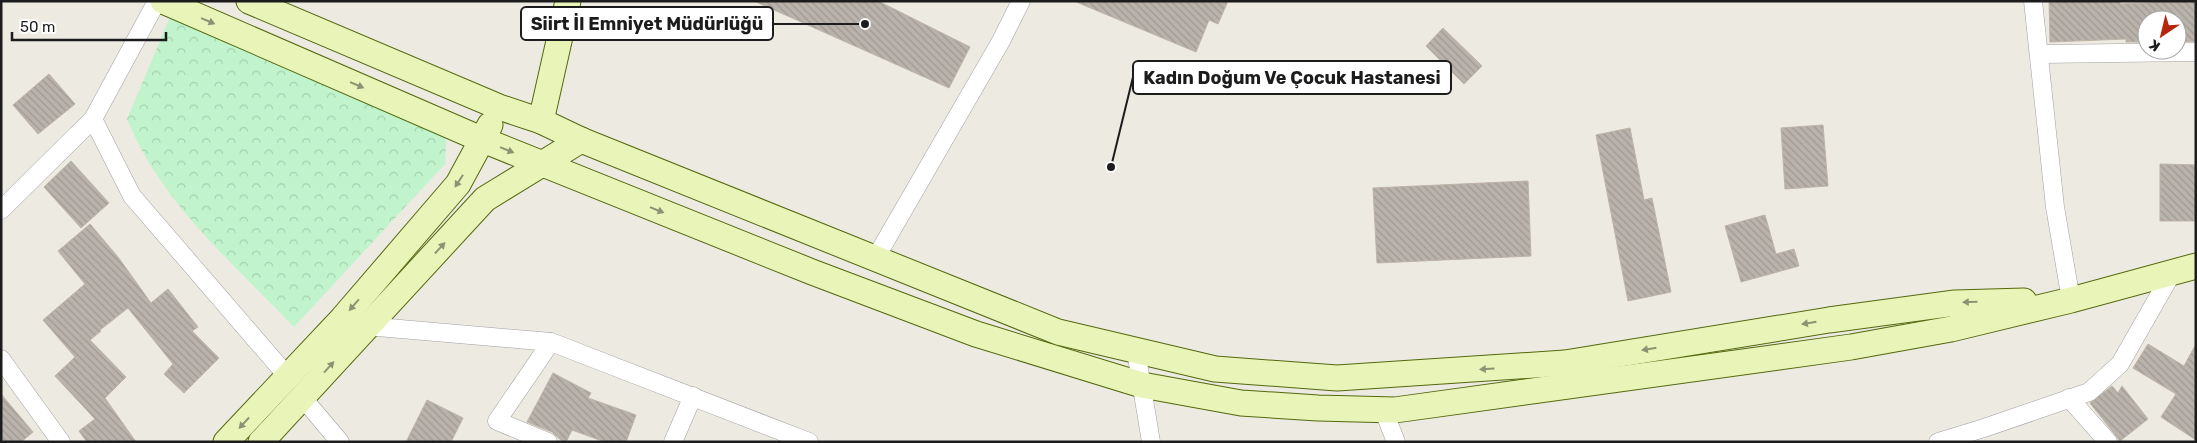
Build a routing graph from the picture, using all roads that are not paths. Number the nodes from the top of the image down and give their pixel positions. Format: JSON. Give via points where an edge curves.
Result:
{"nodes":[{"id":1,"x":156,"y":1,"type":"edge"},
{"id":2,"x":164,"y":1,"type":"edge"},
{"id":3,"x":249,"y":1,"type":"edge"},
{"id":4,"x":568,"y":1,"type":"edge"},
{"id":5,"x":1021,"y":1,"type":"edge"},
{"id":6,"x":2033,"y":1,"type":"edge"},
{"id":7,"x":2196,"y":52,"type":"edge"},
{"id":8,"x":2040,"y":54,"type":"junction"},
{"id":9,"x":499,"y":107,"type":"junction"},
{"id":10,"x":93,"y":119,"type":"junction"},
{"id":11,"x":541,"y":121,"type":"junction"},
{"id":12,"x":483,"y":140,"type":"junction"},
{"id":13,"x":581,"y":140,"type":"junction"},
{"id":14,"x":542,"y":164,"type":"junction"},
{"id":15,"x":1,"y":210,"type":"edge"},
{"id":16,"x":875,"y":258,"type":"junction"},
{"id":17,"x":2196,"y":266,"type":"edge"},
{"id":18,"x":2172,"y":273,"type":"junction"},
{"id":19,"x":2071,"y":300,"type":"junction"},
{"id":20,"x":366,"y":326,"type":"junction"},
{"id":21,"x":551,"y":342,"type":"junction"},
{"id":22,"x":1136,"y":350,"type":"junction"},
{"id":23,"x":1,"y":359,"type":"edge"},
{"id":24,"x":288,"y":377,"type":"junction"},
{"id":25,"x":1142,"y":385,"type":"junction"},
{"id":26,"x":693,"y":396,"type":"junction"},
{"id":27,"x":302,"y":397,"type":"junction"},
{"id":28,"x":2069,"y":398,"type":"junction"},
{"id":29,"x":1383,"y":410,"type":"junction"},
{"id":30,"x":1946,"y":441,"type":"edge"},
{"id":31,"x":62,"y":442,"type":"edge"},
{"id":32,"x":226,"y":442,"type":"edge"},
{"id":33,"x":261,"y":442,"type":"edge"},
{"id":34,"x":340,"y":442,"type":"edge"},
{"id":35,"x":548,"y":442,"type":"edge"},
{"id":36,"x":673,"y":442,"type":"edge"},
{"id":37,"x":809,"y":442,"type":"edge"},
{"id":38,"x":1151,"y":442,"type":"edge"},
{"id":39,"x":1396,"y":442,"type":"edge"},
{"id":40,"x":2108,"y":442,"type":"edge"}],
"edges":[{"from":1,"to":10,"type":"street"},
{"from":2,"to":12,"type":"main road","one_way":true},
{"from":3,"to":9,"type":"main road"},
{"from":4,"to":11,"type":"main road"},
{"from":5,"to":16,"type":"street"},
{"from":6,"to":8,"type":"street"},
{"from":7,"to":8,"type":"street"},
{"from":8,"to":19,"type":"street","via":[[2055,207]]},
{"from":9,"to":11,"type":"main road"},
{"from":9,"to":12,"type":"main road"},
{"from":10,"to":15,"type":"street"},
{"from":10,"to":24,"type":"street","via":[[132,196]]},
{"from":11,"to":13,"type":"main road"},
{"from":12,"to":14,"type":"main road","one_way":true},
{"from":12,"to":24,"type":"main road","one_way":true,"via":[[458,184]]},
{"from":13,"to":14,"type":"main road"},
{"from":13,"to":16,"type":"main road"},
{"from":20,"to":14,"type":"main road","one_way":true,"via":[[485,199]]},
{"from":14,"to":25,"type":"main road","one_way":true,"via":[[976,334]]},
{"from":16,"to":22,"type":"main road","via":[[1058,332]]},
{"from":17,"to":18,"type":"main road"},
{"from":18,"to":19,"type":"main road"},
{"from":18,"to":28,"type":"street","via":[[2120,364],[2089,392]]},
{"from":19,"to":22,"type":"main road","one_way":true,"via":[[1955,302],[1564,363],[1347,378],[1215,369]]},
{"from":19,"to":29,"type":"main road","via":[[1951,329],[1851,348]]},
{"from":20,"to":21,"type":"street"},
{"from":27,"to":20,"type":"main road","one_way":true},
{"from":21,"to":26,"type":"street"},
{"from":21,"to":35,"type":"street","via":[[497,421]]},
{"from":22,"to":25,"type":"street"},
{"from":23,"to":31,"type":"street"},
{"from":24,"to":32,"type":"main road","one_way":true},
{"from":25,"to":29,"type":"main road","via":[[1241,403]]},
{"from":25,"to":38,"type":"street"},
{"from":26,"to":36,"type":"street"},
{"from":26,"to":37,"type":"street"},
{"from":27,"to":33,"type":"main road"},
{"from":27,"to":34,"type":"street"},
{"from":28,"to":30,"type":"street"},
{"from":28,"to":40,"type":"street"},
{"from":29,"to":39,"type":"street"}]}
